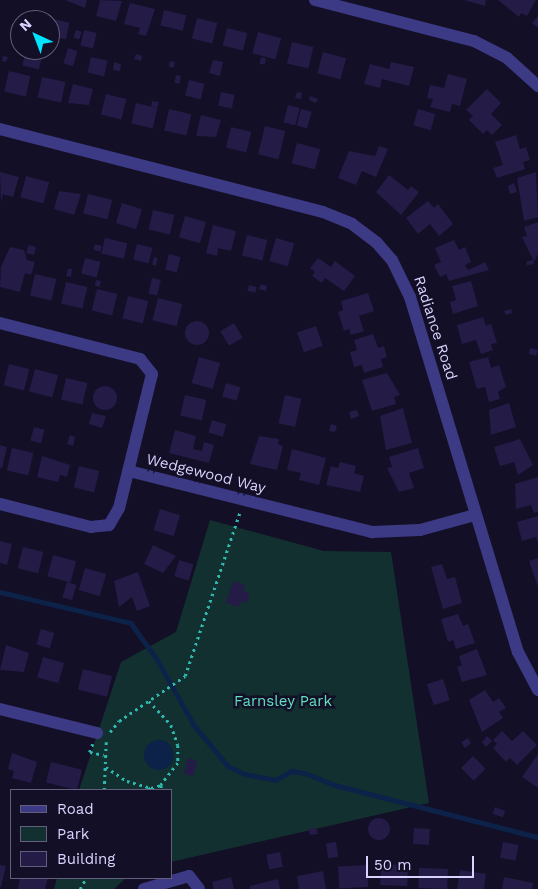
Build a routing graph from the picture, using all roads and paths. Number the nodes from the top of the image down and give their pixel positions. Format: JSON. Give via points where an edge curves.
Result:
{"nodes":[{"id":1,"x":315,"y":0,"type":"edge"},
{"id":2,"x":538,"y":86,"type":"edge"},
{"id":3,"x":0,"y":129,"type":"edge"},
{"id":4,"x":0,"y":323,"type":"edge"},
{"id":5,"x":129,"y":471,"type":"junction"},
{"id":6,"x":243,"y":501,"type":"junction"},
{"id":7,"x":0,"y":504,"type":"edge"},
{"id":8,"x":475,"y":515,"type":"junction"},
{"id":9,"x":538,"y":690,"type":"edge"},
{"id":10,"x":149,"y":701,"type":"junction"},
{"id":11,"x":0,"y":709,"type":"edge"},
{"id":12,"x":97,"y":733,"type":"dead end"},
{"id":13,"x":106,"y":766,"type":"junction"},
{"id":14,"x":161,"y":785,"type":"junction"},
{"id":15,"x":104,"y":789,"type":"edge"},
{"id":16,"x":149,"y":789,"type":"edge"},
{"id":17,"x":162,"y":789,"type":"edge"},
{"id":18,"x":144,"y":889,"type":"edge"},
{"id":19,"x":199,"y":889,"type":"edge"}],
"edges":[{"from":1,"to":2,"type":"street","via":[[474,41],[507,58]]},
{"from":3,"to":8,"type":"street","name":"Radiance Road","via":[[323,212],[366,233],[402,278]]},
{"from":4,"to":5,"type":"street","name":"Wedgewood Way","via":[[147,363],[151,379]]},
{"from":5,"to":6,"type":"street","name":"Wedgewood Way"},
{"from":5,"to":7,"type":"street","via":[[116,519],[106,527]]},
{"from":6,"to":8,"type":"street","name":"Wedgewood Way","via":[[372,532],[420,530]]},
{"from":6,"to":10,"type":"path","via":[[185,676]]},
{"from":8,"to":9,"type":"street","name":"Radiance Road","via":[[518,652]]},
{"from":10,"to":13,"type":"path","via":[[111,730]]},
{"from":10,"to":14,"type":"path","via":[[171,725],[176,758]]},
{"from":11,"to":12,"type":"street"},
{"from":13,"to":15,"type":"path"},
{"from":13,"to":16,"type":"path"},
{"from":14,"to":16,"type":"path"},
{"from":14,"to":17,"type":"path"},
{"from":18,"to":19,"type":"street","via":[[189,876]]}]}
